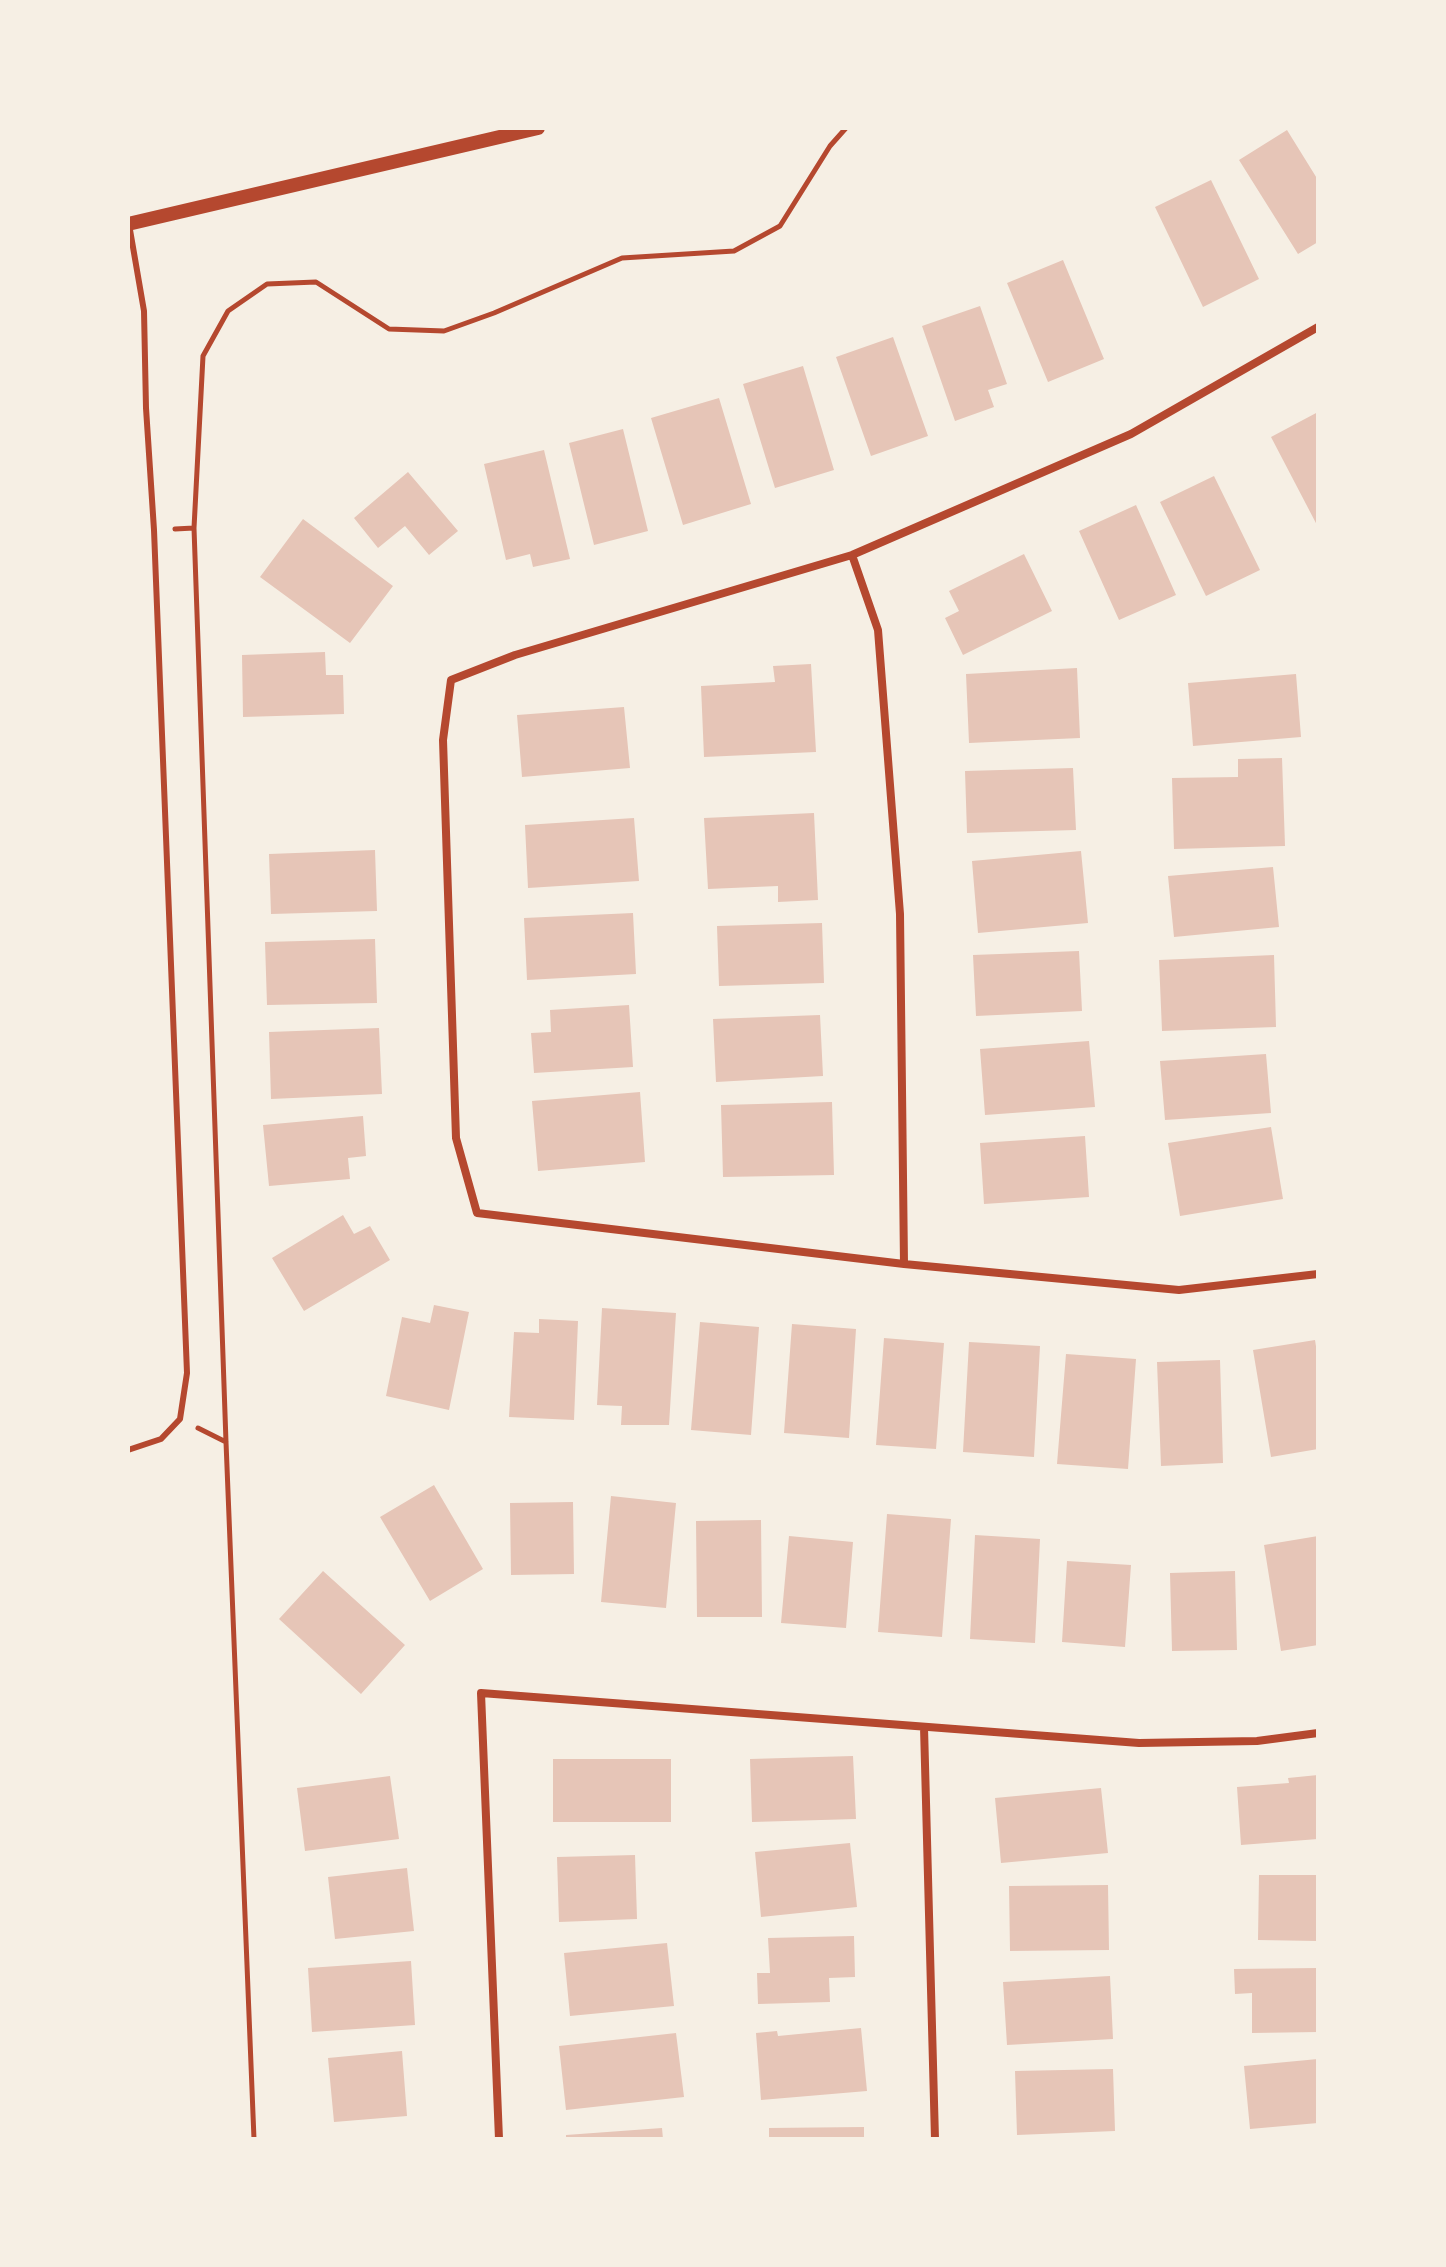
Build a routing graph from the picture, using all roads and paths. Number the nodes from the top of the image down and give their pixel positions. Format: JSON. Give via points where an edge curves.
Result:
{"nodes":[{"id":1,"x":538,"y":128,"type":"edge"},
{"id":2,"x":846,"y":128,"type":"edge"},
{"id":3,"x":128,"y":224,"type":"edge"},
{"id":4,"x":1318,"y":327,"type":"edge"},
{"id":5,"x":852,"y":555,"type":"junction"},
{"id":6,"x":904,"y":1264,"type":"junction"},
{"id":7,"x":1318,"y":1274,"type":"edge"},
{"id":8,"x":180,"y":1419,"type":"junction"},
{"id":9,"x":226,"y":1442,"type":"junction"},
{"id":10,"x":128,"y":1450,"type":"edge"},
{"id":11,"x":924,"y":1727,"type":"junction"},
{"id":12,"x":1318,"y":1733,"type":"edge"},
{"id":13,"x":254,"y":2139,"type":"edge"},
{"id":14,"x":499,"y":2139,"type":"edge"},
{"id":15,"x":935,"y":2139,"type":"edge"}],
"edges":[{"from":1,"to":3,"type":"street"},
{"from":2,"to":9,"type":"path","via":[[780,226],[734,251],[622,258],[444,331],[389,329],[316,282],[267,284],[228,311],[203,356],[194,528]]},
{"from":3,"to":8,"type":"lane","via":[[144,311],[154,530],[187,1373]]},
{"from":4,"to":5,"type":"street","via":[[1131,434]]},
{"from":5,"to":6,"type":"street","via":[[878,630],[900,914]]},
{"from":5,"to":6,"type":"street","via":[[515,655],[451,680],[443,740],[456,1138],[477,1213]]},
{"from":6,"to":7,"type":"street","via":[[1179,1290]]},
{"from":8,"to":9,"type":"path"},
{"from":8,"to":10,"type":"lane","via":[[161,1439]]},
{"from":9,"to":13,"type":"path"},
{"from":11,"to":12,"type":"street","via":[[1139,1743],[1257,1741]]},
{"from":11,"to":14,"type":"street","via":[[481,1693]]},
{"from":11,"to":15,"type":"street"}]}
